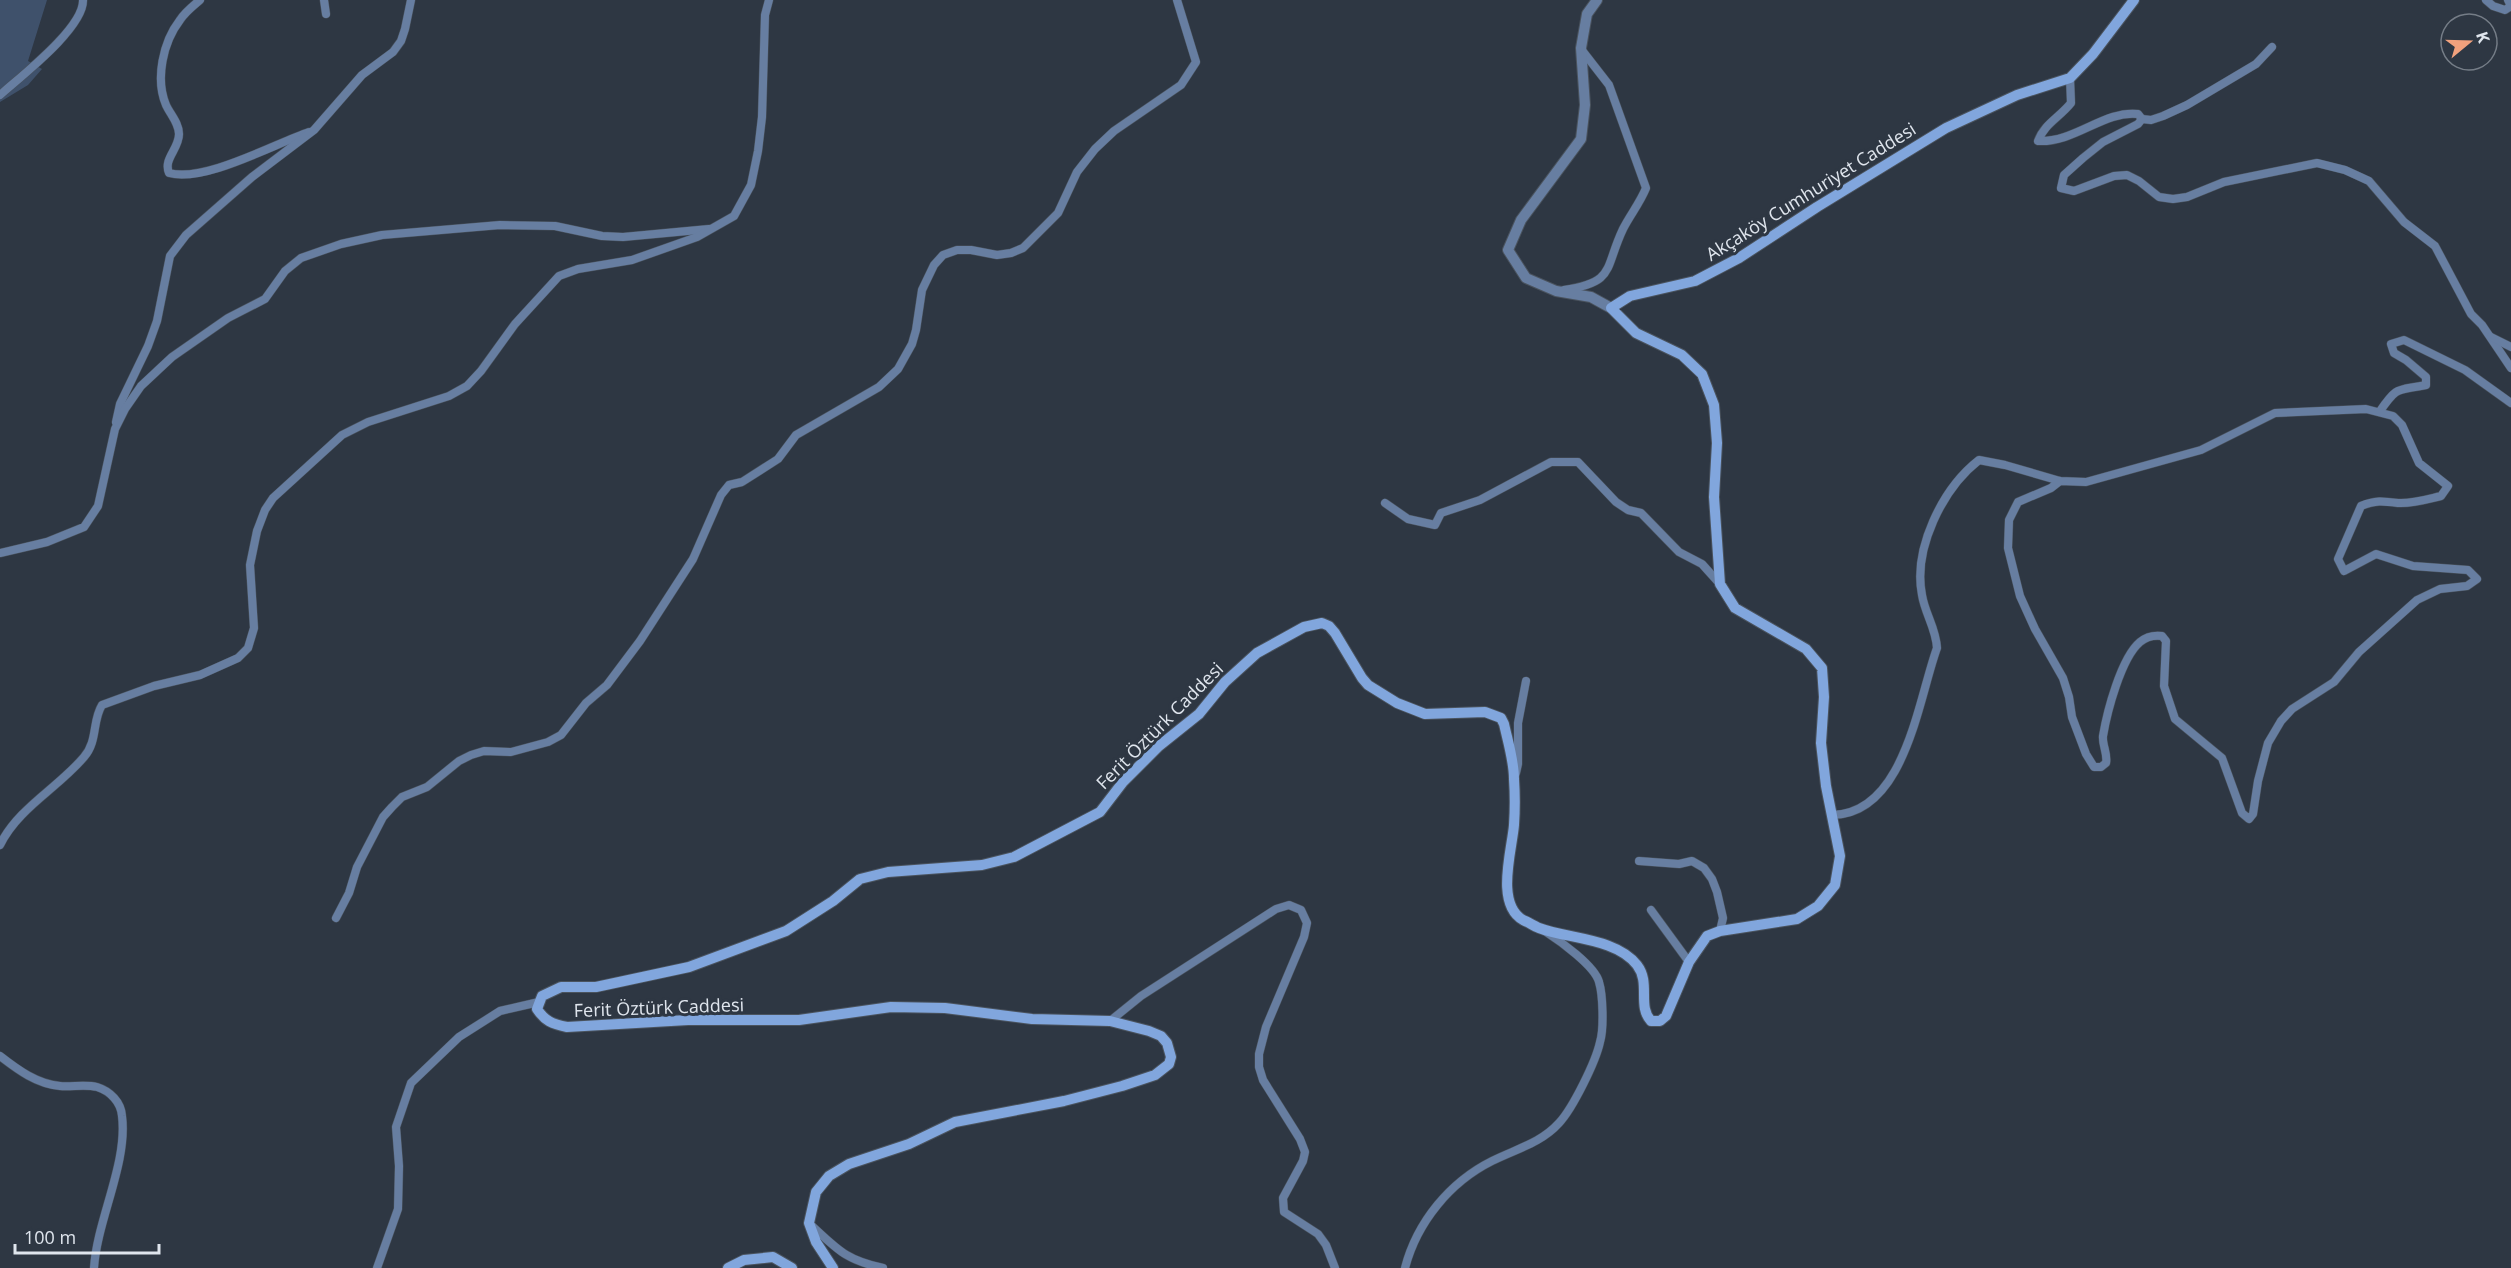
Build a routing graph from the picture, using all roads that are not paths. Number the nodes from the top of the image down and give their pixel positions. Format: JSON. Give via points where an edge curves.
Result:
{"nodes":[{"id":1,"x":82,"y":0,"type":"edge"},
{"id":2,"x":200,"y":0,"type":"edge"},
{"id":3,"x":324,"y":0,"type":"edge"},
{"id":4,"x":411,"y":0,"type":"edge"},
{"id":5,"x":769,"y":0,"type":"edge"},
{"id":6,"x":1177,"y":0,"type":"edge"},
{"id":7,"x":1597,"y":0,"type":"edge"},
{"id":8,"x":2134,"y":0,"type":"edge"},
{"id":9,"x":2486,"y":0,"type":"edge"},
{"id":10,"x":2508,"y":0,"type":"edge"},
{"id":11,"x":326,"y":14,"type":"dead end"},
{"id":12,"x":2272,"y":47,"type":"dead end"},
{"id":13,"x":1581,"y":48,"type":"junction"},
{"id":14,"x":2070,"y":78,"type":"junction"},
{"id":15,"x":0,"y":95,"type":"edge"},
{"id":16,"x":2142,"y":119,"type":"junction"},
{"id":17,"x":315,"y":130,"type":"junction"},
{"id":18,"x":710,"y":229,"type":"junction"},
{"id":19,"x":1556,"y":291,"type":"junction"},
{"id":20,"x":1611,"y":308,"type":"junction"},
{"id":21,"x":2489,"y":337,"type":"junction"},
{"id":22,"x":2511,"y":347,"type":"edge"},
{"id":23,"x":2511,"y":368,"type":"edge"},
{"id":24,"x":2511,"y":403,"type":"edge"},
{"id":25,"x":2380,"y":411,"type":"junction"},
{"id":26,"x":115,"y":429,"type":"junction"},
{"id":27,"x":2060,"y":481,"type":"junction"},
{"id":28,"x":1385,"y":503,"type":"dead end"},
{"id":29,"x":0,"y":553,"type":"edge"},
{"id":30,"x":1720,"y":584,"type":"junction"},
{"id":31,"x":1526,"y":681,"type":"dead end"},
{"id":32,"x":1514,"y":777,"type":"junction"},
{"id":33,"x":1832,"y":815,"type":"junction"},
{"id":34,"x":0,"y":845,"type":"edge"},
{"id":35,"x":1639,"y":861,"type":"dead end"},
{"id":36,"x":1651,"y":910,"type":"dead end"},
{"id":37,"x":336,"y":918,"type":"dead end"},
{"id":38,"x":1540,"y":929,"type":"junction"},
{"id":39,"x":1720,"y":931,"type":"junction"},
{"id":40,"x":1689,"y":962,"type":"junction"},
{"id":41,"x":539,"y":1002,"type":"junction"},
{"id":42,"x":1110,"y":1021,"type":"junction"},
{"id":43,"x":0,"y":1056,"type":"edge"},
{"id":44,"x":809,"y":1223,"type":"junction"},
{"id":45,"x":94,"y":1268,"type":"edge"},
{"id":46,"x":376,"y":1268,"type":"edge"},
{"id":47,"x":728,"y":1268,"type":"edge"},
{"id":48,"x":792,"y":1268,"type":"edge"},
{"id":49,"x":833,"y":1268,"type":"edge"},
{"id":50,"x":883,"y":1268,"type":"edge"},
{"id":51,"x":1335,"y":1268,"type":"edge"},
{"id":52,"x":1405,"y":1268,"type":"edge"}],
"edges":[{"from":1,"to":15,"type":"street","via":[[83,7],[63,36]]},
{"from":2,"to":17,"type":"street","via":[[178,22],[163,58],[163,96],[179,131],[178,144],[166,167],[169,173],[202,173]]},
{"from":3,"to":11,"type":"street"},
{"from":4,"to":17,"type":"street","via":[[401,41],[393,52],[362,75]]},
{"from":5,"to":18,"type":"street","via":[[762,117],[751,185],[734,216]]},
{"from":6,"to":37,"type":"street","via":[[1196,62],[1181,85],[1104,140],[1077,172],[1058,213],[1023,248],[997,255],[971,250],[943,255],[922,290],[912,344],[898,369],[879,387],[796,435],[778,459],[742,482],[729,485],[693,559],[640,641],[607,685],[586,703],[561,735],[511,752],[471,755],[427,787],[402,797],[383,816]]},
{"from":7,"to":13,"type":"street","via":[[1587,14]]},
{"from":8,"to":14,"type":"main road","name":"Akçaköy Cumhuriyet Caddesi"},
{"from":9,"to":10,"type":"street","via":[[2505,10],[2511,6]]},
{"from":12,"to":16,"type":"street","via":[[2256,64],[2187,105],[2151,120]]},
{"from":13,"to":19,"type":"street","via":[[1585,105],[1581,139],[1521,220],[1508,250],[1526,278]]},
{"from":13,"to":19,"type":"street","via":[[1609,85],[1646,188],[1604,274],[1583,288]]},
{"from":14,"to":16,"type":"street","via":[[2071,103],[2042,129],[2038,141],[2052,142],[2125,112],[2138,114]]},
{"from":14,"to":20,"type":"main road","name":"Akçaköy Cumhuriyet Caddesi","via":[[2017,95],[1947,128],[1739,258],[1695,281],[1630,296]]},
{"from":16,"to":21,"type":"street","via":[[2083,158],[2064,175],[2061,188],[2074,191],[2127,175],[2159,197],[2173,199],[2224,182],[2317,164],[2345,170],[2369,181],[2404,222],[2434,246],[2471,314]]},
{"from":17,"to":26,"type":"street","via":[[252,177],[186,235],[170,256],[157,321],[120,404]]},
{"from":18,"to":26,"type":"street","via":[[623,237],[555,226],[500,225],[382,235],[341,244],[301,258],[285,271],[265,299],[228,318],[172,357],[137,392]]},
{"from":18,"to":34,"type":"street","via":[[632,260],[559,276],[467,386],[449,396],[354,428],[326,448],[273,498],[260,524],[250,565],[254,628],[248,648],[238,658],[200,675],[147,688],[102,705],[96,717],[95,738],[85,756],[13,823]]},
{"from":19,"to":20,"type":"street","via":[[1591,297]]},
{"from":20,"to":30,"type":"main road","via":[[1636,333],[1682,355],[1702,374],[1714,405],[1718,443],[1714,497]]},
{"from":21,"to":22,"type":"street"},
{"from":21,"to":23,"type":"street"},
{"from":24,"to":25,"type":"street","via":[[2465,370],[2404,340],[2391,344],[2394,353],[2426,377],[2426,385],[2400,388]]},
{"from":25,"to":27,"type":"street","via":[[2275,413],[2201,450],[2086,482]]},
{"from":25,"to":27,"type":"street","via":[[2402,425],[2419,463],[2448,486],[2441,496],[2434,498],[2399,503],[2372,501],[2361,506],[2338,559],[2344,571],[2376,554],[2413,566],[2468,570],[2476,579],[2468,586],[2440,589],[2417,600],[2360,652],[2334,682],[2292,709],[2268,744],[2253,814],[2248,819],[2242,813],[2222,758],[2175,719],[2164,686],[2166,641],[2162,636],[2137,645],[2115,686],[2103,739],[2106,763],[2094,767],[2086,754],[2063,678],[2020,596],[2007,541],[2009,520],[2018,502]]},
{"from":26,"to":29,"type":"street","via":[[98,506],[84,527],[47,542]]},
{"from":27,"to":33,"type":"street","via":[[1978,460],[1951,490],[1929,527],[1922,568],[1922,596],[1937,634],[1937,648],[1918,714],[1884,790],[1846,815]]},
{"from":28,"to":30,"type":"street","via":[[1408,519],[1435,525],[1441,513],[1486,497],[1551,462],[1578,462],[1616,502],[1641,513],[1679,552],[1702,564]]},
{"from":30,"to":33,"type":"main road","via":[[1735,608],[1806,649],[1822,668],[1821,742]]},
{"from":31,"to":32,"type":"street"},
{"from":32,"to":38,"type":"main road","name":"Ferit Öztürk Caddesi","via":[[1508,895],[1517,916]]},
{"from":32,"to":41,"type":"main road","name":"Ferit Öztürk Caddesi","via":[[1501,718],[1485,712],[1425,714],[1397,703],[1368,685],[1329,626],[1315,624],[1257,653],[1225,682],[1199,714],[1158,746],[1100,812],[1014,857],[982,865],[888,872],[860,879],[834,901],[786,931],[689,967],[650,977],[596,987],[561,987],[542,996]]},
{"from":33,"to":39,"type":"main road","via":[[1840,856],[1835,885],[1818,906],[1797,920]]},
{"from":35,"to":39,"type":"street","via":[[1692,861],[1704,868],[1718,892],[1723,918]]},
{"from":36,"to":40,"type":"street"},
{"from":38,"to":40,"type":"main road","name":"Ferit Öztürk Caddesi","via":[[1617,950],[1636,964],[1645,981],[1645,1012],[1654,1023],[1666,1016]]},
{"from":38,"to":52,"type":"street","via":[[1573,953],[1599,981],[1602,1029],[1596,1054],[1559,1123],[1538,1141],[1479,1169],[1448,1194],[1430,1213]]},
{"from":39,"to":40,"type":"main road","name":"Ferit Öztürk Caddesi","via":[[1707,936]]},
{"from":41,"to":42,"type":"main road","name":"Ferit Öztürk Caddesi","via":[[537,1009],[543,1018],[567,1027],[688,1020],[799,1020],[891,1006],[1032,1019]]},
{"from":41,"to":46,"type":"street","via":[[500,1011],[467,1032],[411,1083],[396,1127],[398,1209]]},
{"from":42,"to":44,"type":"main road","name":"Ferit Öztürk Caddesi","via":[[1161,1036],[1170,1050],[1169,1064],[1155,1075],[1122,1086],[955,1122],[849,1164],[829,1176],[816,1192]]},
{"from":42,"to":51,"type":"street","via":[[1141,996],[1276,909],[1289,905],[1301,910],[1307,923],[1304,937],[1266,1027],[1259,1068],[1305,1152],[1283,1198],[1284,1212],[1318,1234]]},
{"from":43,"to":45,"type":"street","via":[[26,1076],[58,1086],[96,1087],[114,1096],[122,1115],[121,1146],[95,1243]]},
{"from":44,"to":49,"type":"main road"},
{"from":44,"to":50,"type":"street","via":[[848,1257]]},
{"from":47,"to":48,"type":"main road","via":[[744,1260],[774,1257]]}]}
